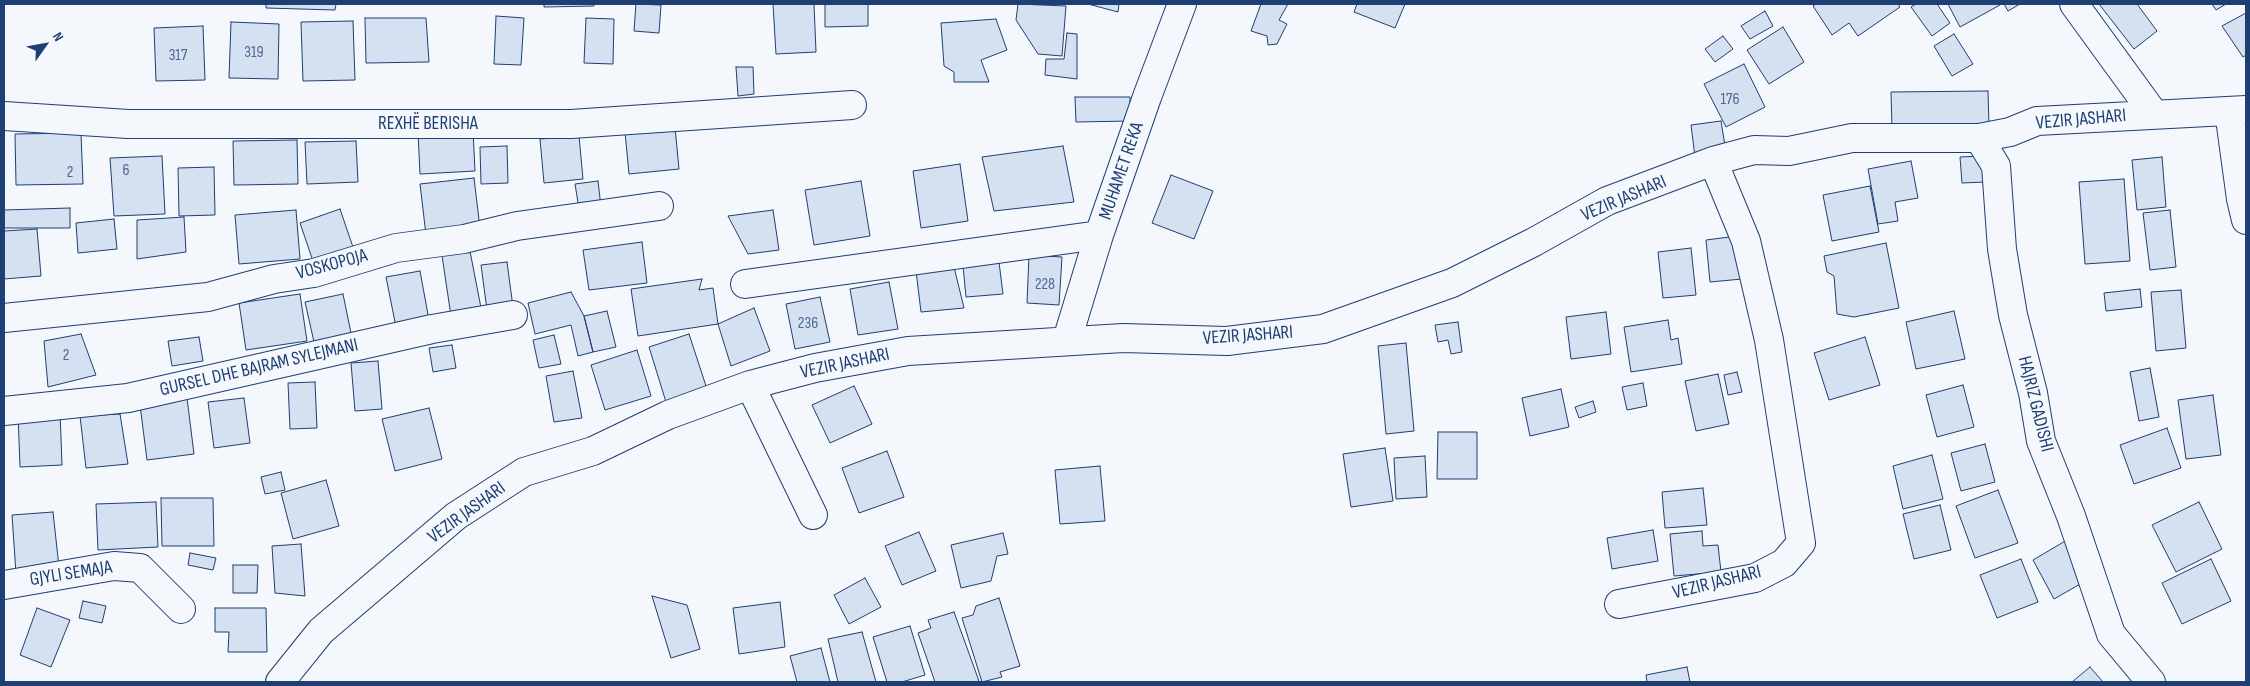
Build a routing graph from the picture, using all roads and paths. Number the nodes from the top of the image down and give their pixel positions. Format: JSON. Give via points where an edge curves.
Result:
{"nodes":[{"id":1,"x":1182,"y":4,"type":"edge"},
{"id":2,"x":2074,"y":4,"type":"edge"},
{"id":3,"x":852,"y":105,"type":"dead end"},
{"id":4,"x":2238,"y":111,"type":"edge"},
{"id":5,"x":2154,"y":114,"type":"junction"},
{"id":6,"x":4,"y":116,"type":"edge"},
{"id":7,"x":1980,"y":138,"type":"junction"},
{"id":8,"x":1713,"y":162,"type":"junction"},
{"id":9,"x":659,"y":206,"type":"dead end"},
{"id":10,"x":2246,"y":220,"type":"edge"},
{"id":11,"x":1100,"y":235,"type":"junction"},
{"id":12,"x":744,"y":284,"type":"dead end"},
{"id":13,"x":513,"y":315,"type":"dead end"},
{"id":14,"x":4,"y":318,"type":"edge"},
{"id":15,"x":1068,"y":340,"type":"junction"},
{"id":16,"x":750,"y":385,"type":"junction"},
{"id":17,"x":4,"y":411,"type":"edge"},
{"id":18,"x":813,"y":514,"type":"dead end"},
{"id":19,"x":4,"y":585,"type":"edge"},
{"id":20,"x":1620,"y":604,"type":"dead end"},
{"id":21,"x":181,"y":608,"type":"dead end"},
{"id":22,"x":280,"y":682,"type":"edge"},
{"id":23,"x":2151,"y":682,"type":"edge"}],
"edges":[{"from":1,"to":11,"type":"street","name":"MUHAMET REKA"},
{"from":2,"to":5,"type":"street","name":"VEZIR JASHARI"},
{"from":3,"to":6,"type":"street","name":"REXHË BERISHA","via":[[572,124],[128,124]]},
{"from":4,"to":5,"type":"street","name":"VEZIR JASHARI"},
{"from":4,"to":10,"type":"street","via":[[2241,199]]},
{"from":5,"to":7,"type":"street","name":"VEZIR JASHARI","via":[[2036,121],[2010,132]]},
{"from":7,"to":8,"type":"street","name":"VEZIR JASHARI","via":[[1852,138],[1789,151],[1754,150]]},
{"from":7,"to":23,"type":"street","name":"HAJRIZ GADISHI","via":[[1996,166],[2002,249],[2041,441],[2071,516],[2110,634]]},
{"from":8,"to":15,"type":"street","name":"VEZIR JASHARI","via":[[1607,201],[1452,283],[1323,330],[1227,341]]},
{"from":8,"to":20,"type":"street","name":"VEZIR JASHARI","via":[[1746,241],[1769,340],[1801,543],[1784,563],[1755,578]]},
{"from":9,"to":14,"type":"street","name":"VOSKOPOJA","via":[[517,226],[464,239],[396,248],[314,273],[274,279],[208,297]]},
{"from":11,"to":12,"type":"street"},
{"from":11,"to":15,"type":"street","name":"MUHAMET REKA"},
{"from":13,"to":17,"type":"street","name":"GURSEL DHE BAJRAM SYLEJMANI","via":[[432,329],[128,398]]},
{"from":15,"to":16,"type":"street","name":"VEZIR JASHARI","via":[[908,351],[815,368]]},
{"from":16,"to":18,"type":"street"},
{"from":16,"to":22,"type":"street","name":"VEZIR JASHARI","via":[[668,415],[593,451],[524,472],[456,516],[321,631]]},
{"from":19,"to":21,"type":"street","name":"GJYLI SEMAJA","via":[[114,566],[140,568]]}]}
